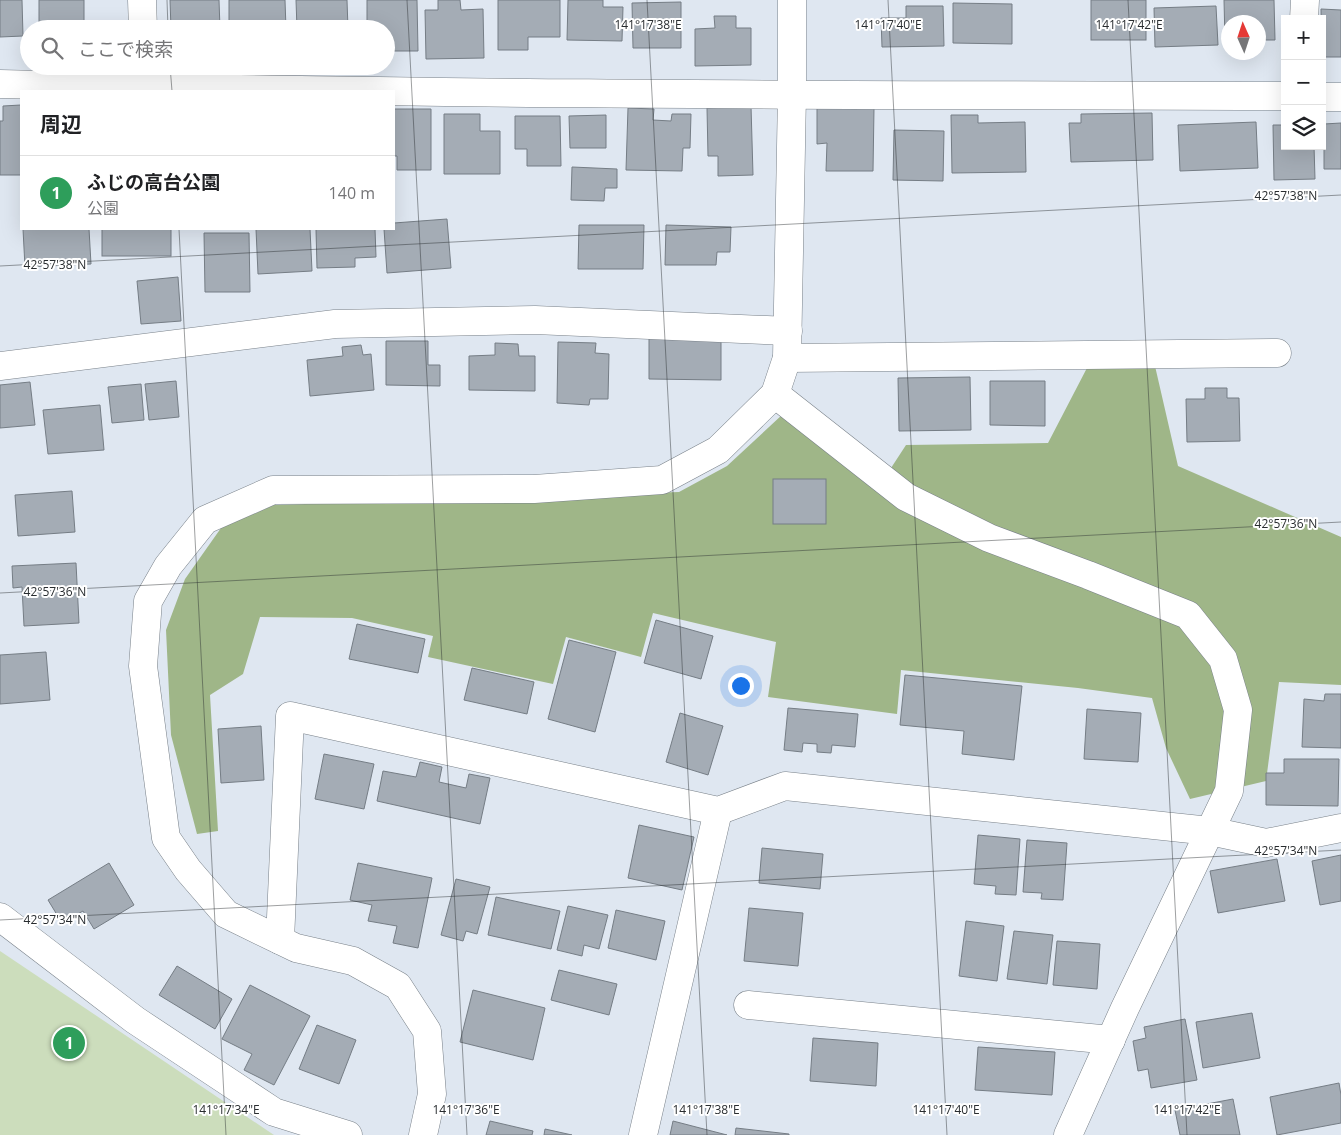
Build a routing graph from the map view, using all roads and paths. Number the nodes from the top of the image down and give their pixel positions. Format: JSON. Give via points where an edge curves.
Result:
{"nodes":[{"id":1,"x":142,"y":0,"type":"edge"},
{"id":2,"x":792,"y":0,"type":"edge"},
{"id":3,"x":1305,"y":0,"type":"edge"},
{"id":4,"x":1304,"y":15,"type":"edge"},
{"id":5,"x":143,"y":20,"type":"edge"},
{"id":6,"x":143,"y":77,"type":"edge"},
{"id":7,"x":0,"y":84,"type":"edge"},
{"id":8,"x":792,"y":94,"type":"junction"},
{"id":9,"x":1281,"y":96,"type":"edge"},
{"id":10,"x":1326,"y":97,"type":"edge"},
{"id":11,"x":1341,"y":97,"type":"edge"},
{"id":12,"x":788,"y":331,"type":"junction"},
{"id":13,"x":1277,"y":353,"type":"dead end"},
{"id":14,"x":787,"y":358,"type":"junction"},
{"id":15,"x":0,"y":366,"type":"edge"},
{"id":16,"x":775,"y":394,"type":"junction"},
{"id":17,"x":718,"y":811,"type":"junction"},
{"id":18,"x":1341,"y":828,"type":"edge"},
{"id":19,"x":1210,"y":831,"type":"junction"},
{"id":20,"x":0,"y":917,"type":"edge"},
{"id":21,"x":280,"y":940,"type":"junction"},
{"id":22,"x":748,"y":1005,"type":"dead end"},
{"id":23,"x":1111,"y":1040,"type":"junction"},
{"id":24,"x":348,"y":1135,"type":"edge"},
{"id":25,"x":422,"y":1135,"type":"edge"},
{"id":26,"x":643,"y":1135,"type":"edge"},
{"id":27,"x":1068,"y":1135,"type":"edge"}],
"edges":[{"from":1,"to":5,"type":"street"},
{"from":2,"to":8,"type":"street"},
{"from":3,"to":4,"type":"street"},
{"from":6,"to":7,"type":"street"},
{"from":6,"to":8,"type":"street"},
{"from":8,"to":9,"type":"street"},
{"from":8,"to":12,"type":"street"},
{"from":10,"to":11,"type":"street"},
{"from":12,"to":14,"type":"street"},
{"from":12,"to":15,"type":"street","via":[[535,320],[335,324]]},
{"from":13,"to":14,"type":"street"},
{"from":14,"to":16,"type":"street"},
{"from":16,"to":19,"type":"street","via":[[906,497],[989,538],[1188,615],[1223,659],[1238,710],[1230,791]]},
{"from":16,"to":21,"type":"street","via":[[718,450],[662,480],[534,489],[273,490],[205,520],[168,566],[148,602],[142,666],[166,838],[188,870],[226,914]]},
{"from":17,"to":19,"type":"street","via":[[785,786]]},
{"from":17,"to":21,"type":"street","via":[[290,716]]},
{"from":17,"to":26,"type":"street"},
{"from":18,"to":19,"type":"street","via":[[1266,843]]},
{"from":19,"to":23,"type":"street"},
{"from":20,"to":24,"type":"street","via":[[135,1020],[274,1112]]},
{"from":21,"to":25,"type":"street","via":[[296,948],[353,960],[398,986],[427,1031],[432,1094]]},
{"from":22,"to":23,"type":"street"},
{"from":23,"to":27,"type":"street"}]}
